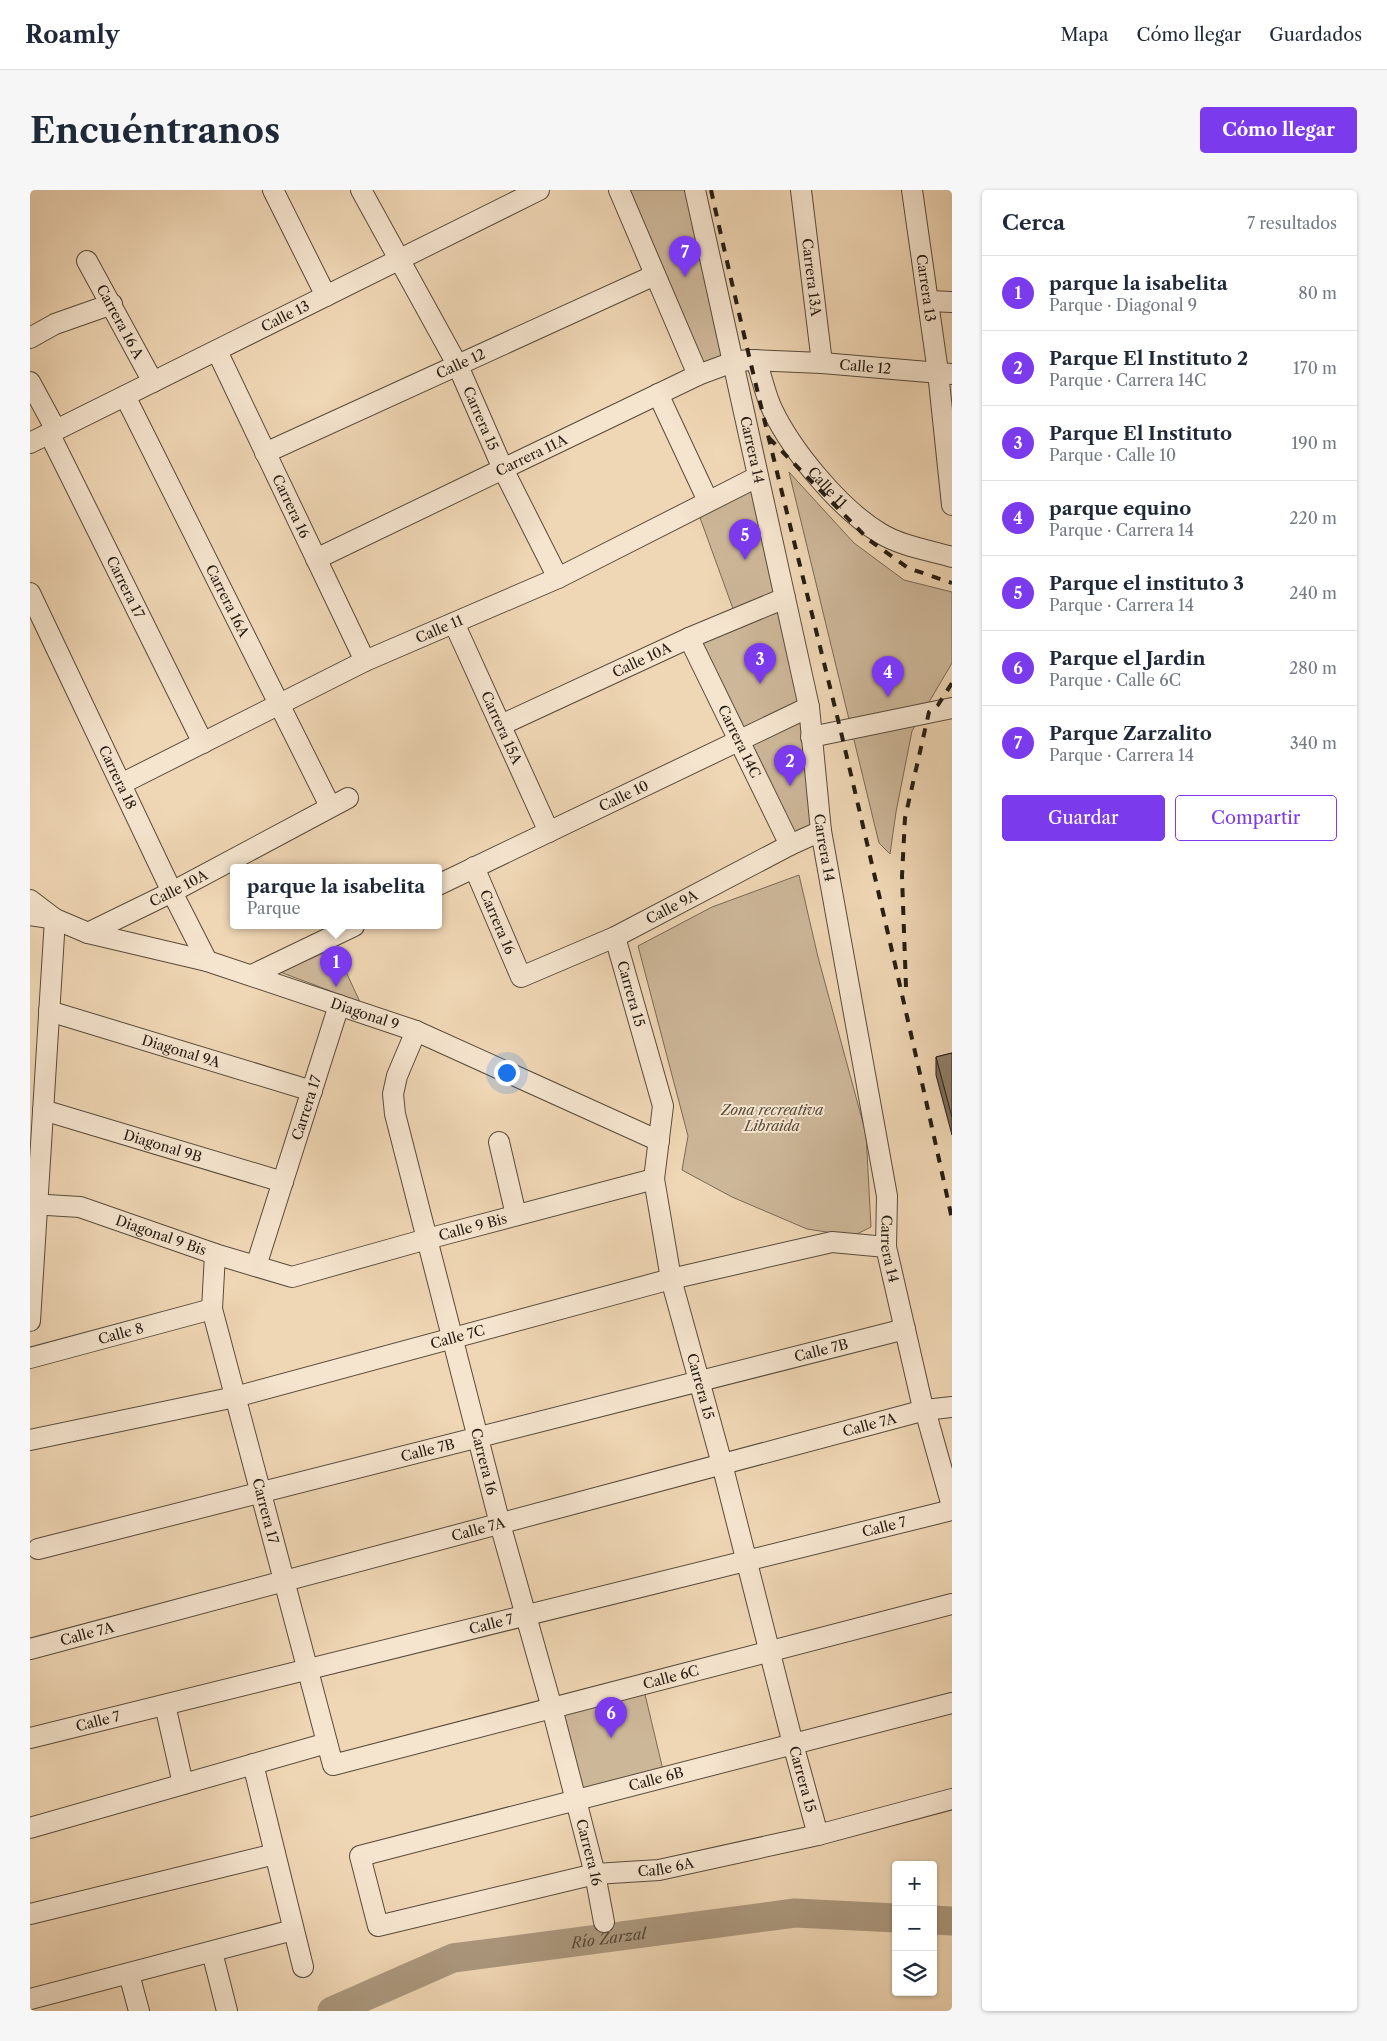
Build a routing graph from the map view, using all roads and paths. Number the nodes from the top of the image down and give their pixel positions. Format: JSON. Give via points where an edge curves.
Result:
{"nodes":[{"id":1,"x":273,"y":190,"type":"edge"},
{"id":2,"x":361,"y":190,"type":"edge"},
{"id":3,"x":539,"y":190,"type":"edge"},
{"id":4,"x":619,"y":190,"type":"edge"},
{"id":5,"x":696,"y":190,"type":"edge"},
{"id":6,"x":801,"y":190,"type":"edge"},
{"id":7,"x":912,"y":190,"type":"edge"},
{"id":8,"x":399,"y":259,"type":"junction"},
{"id":9,"x":88,"y":261,"type":"dead end"},
{"id":10,"x":655,"y":274,"type":"junction"},
{"id":11,"x":326,"y":296,"type":"junction"},
{"id":12,"x":928,"y":301,"type":"junction"},
{"id":13,"x":952,"y":302,"type":"edge"},
{"id":14,"x":112,"y":304,"type":"junction"},
{"id":15,"x":30,"y":338,"type":"edge"},
{"id":16,"x":217,"y":351,"type":"junction"},
{"id":17,"x":746,"y":361,"type":"junction"},
{"id":18,"x":822,"y":363,"type":"junction"},
{"id":19,"x":458,"y":366,"type":"junction"},
{"id":20,"x":945,"y":373,"type":"edge"},
{"id":21,"x":698,"y":375,"type":"junction"},
{"id":22,"x":30,"y":382,"type":"edge"},
{"id":23,"x":153,"y":382,"type":"junction"},
{"id":24,"x":658,"y":394,"type":"junction"},
{"id":25,"x":125,"y":396,"type":"junction"},
{"id":26,"x":52,"y":432,"type":"junction"},
{"id":27,"x":30,"y":443,"type":"edge"},
{"id":28,"x":265,"y":453,"type":"junction"},
{"id":29,"x":503,"y":469,"type":"junction"},
{"id":30,"x":757,"y":477,"type":"junction"},
{"id":31,"x":708,"y":502,"type":"junction"},
{"id":32,"x":952,"y":505,"type":"edge"},
{"id":33,"x":952,"y":557,"type":"edge"},
{"id":34,"x":316,"y":559,"type":"junction"},
{"id":35,"x":558,"y":578,"type":"junction"},
{"id":36,"x":30,"y":593,"type":"edge"},
{"id":37,"x":785,"y":598,"type":"junction"},
{"id":38,"x":454,"y":623,"type":"junction"},
{"id":39,"x":689,"y":638,"type":"junction"},
{"id":40,"x":365,"y":661,"type":"junction"},
{"id":41,"x":280,"y":704,"type":"junction"},
{"id":42,"x":809,"y":707,"type":"junction"},
{"id":43,"x":952,"y":708,"type":"edge"},
{"id":44,"x":500,"y":725,"type":"junction"},
{"id":45,"x":811,"y":737,"type":"junction"},
{"id":46,"x":740,"y":739,"type":"junction"},
{"id":47,"x":203,"y":743,"type":"junction"},
{"id":48,"x":121,"y":784,"type":"junction"},
{"id":49,"x":339,"y":802,"type":"joint"},
{"id":50,"x":822,"y":831,"type":"junction"},
{"id":51,"x":549,"y":832,"type":"junction"},
{"id":52,"x":790,"y":845,"type":"junction"},
{"id":53,"x":474,"y":868,"type":"junction"},
{"id":54,"x":442,"y":883,"type":"edge"},
{"id":55,"x":172,"y":892,"type":"junction"},
{"id":56,"x":30,"y":900,"type":"edge"},
{"id":57,"x":30,"y":915,"type":"edge"},
{"id":58,"x":54,"y":920,"type":"junction"},
{"id":59,"x":348,"y":929,"type":"edge"},
{"id":60,"x":88,"y":932,"type":"junction"},
{"id":61,"x":615,"y":937,"type":"junction"},
{"id":62,"x":207,"y":961,"type":"junction"},
{"id":63,"x":252,"y":976,"type":"junction"},
{"id":64,"x":521,"y":977,"type":"joint"},
{"id":65,"x":339,"y":1005,"type":"junction"},
{"id":66,"x":49,"y":1011,"type":"junction"},
{"id":67,"x":39,"y":1029,"type":"edge"},
{"id":68,"x":416,"y":1031,"type":"junction"},
{"id":69,"x":312,"y":1091,"type":"junction"},
{"id":70,"x":38,"y":1116,"type":"edge"},
{"id":71,"x":659,"y":1141,"type":"junction"},
{"id":72,"x":499,"y":1142,"type":"dead end"},
{"id":73,"x":654,"y":1179,"type":"junction"},
{"id":74,"x":283,"y":1182,"type":"junction"},
{"id":75,"x":34,"y":1204,"type":"edge"},
{"id":76,"x":516,"y":1215,"type":"junction"},
{"id":77,"x":427,"y":1239,"type":"junction"},
{"id":78,"x":886,"y":1247,"type":"junction"},
{"id":79,"x":215,"y":1254,"type":"junction"},
{"id":80,"x":32,"y":1262,"type":"edge"},
{"id":81,"x":256,"y":1266,"type":"junction"},
{"id":82,"x":292,"y":1277,"type":"joint"},
{"id":83,"x":671,"y":1279,"type":"junction"},
{"id":84,"x":212,"y":1310,"type":"junction"},
{"id":85,"x":30,"y":1321,"type":"edge"},
{"id":86,"x":905,"y":1328,"type":"junction"},
{"id":87,"x":453,"y":1337,"type":"junction"},
{"id":88,"x":30,"y":1358,"type":"edge"},
{"id":89,"x":699,"y":1381,"type":"junction"},
{"id":90,"x":235,"y":1397,"type":"junction"},
{"id":91,"x":952,"y":1407,"type":"edge"},
{"id":92,"x":925,"y":1410,"type":"junction"},
{"id":93,"x":479,"y":1437,"type":"junction"},
{"id":94,"x":30,"y":1440,"type":"edge"},
{"id":95,"x":722,"y":1464,"type":"junction"},
{"id":96,"x":260,"y":1493,"type":"junction"},
{"id":97,"x":952,"y":1506,"type":"edge"},
{"id":98,"x":952,"y":1510,"type":"edge"},
{"id":99,"x":500,"y":1524,"type":"junction"},
{"id":100,"x":38,"y":1549,"type":"dead end"},
{"id":101,"x":746,"y":1561,"type":"junction"},
{"id":102,"x":284,"y":1582,"type":"junction"},
{"id":103,"x":952,"y":1604,"type":"edge"},
{"id":104,"x":525,"y":1616,"type":"junction"},
{"id":105,"x":30,"y":1649,"type":"edge"},
{"id":106,"x":771,"y":1652,"type":"junction"},
{"id":107,"x":308,"y":1670,"type":"junction"},
{"id":108,"x":952,"y":1702,"type":"edge"},
{"id":109,"x":165,"y":1706,"type":"junction"},
{"id":110,"x":552,"y":1708,"type":"junction"},
{"id":111,"x":30,"y":1738,"type":"edge"},
{"id":112,"x":327,"y":1743,"type":"junction"},
{"id":113,"x":792,"y":1744,"type":"junction"},
{"id":114,"x":253,"y":1764,"type":"junction"},
{"id":115,"x":333,"y":1765,"type":"joint"},
{"id":116,"x":183,"y":1784,"type":"junction"},
{"id":117,"x":952,"y":1799,"type":"edge"},
{"id":118,"x":575,"y":1800,"type":"junction"},
{"id":119,"x":30,"y":1828,"type":"edge"},
{"id":120,"x":818,"y":1835,"type":"junction"},
{"id":121,"x":275,"y":1854,"type":"junction"},
{"id":122,"x":594,"y":1874,"type":"junction"},
{"id":123,"x":30,"y":1914,"type":"edge"},
{"id":124,"x":604,"y":1922,"type":"dead end"},
{"id":125,"x":378,"y":1926,"type":"joint"},
{"id":126,"x":293,"y":1930,"type":"junction"},
{"id":127,"x":212,"y":1952,"type":"junction"},
{"id":128,"x":303,"y":1966,"type":"dead end"},
{"id":129,"x":129,"y":1974,"type":"junction"},
{"id":130,"x":30,"y":1999,"type":"edge"},
{"id":131,"x":53,"y":2003,"type":"edge"},
{"id":132,"x":138,"y":2011,"type":"edge"},
{"id":133,"x":227,"y":2011,"type":"edge"}],
"edges":[{"from":1,"to":11,"type":"street"},
{"from":2,"to":8,"type":"street"},
{"from":3,"to":8,"type":"street","name":"Calle 13"},
{"from":4,"to":10,"type":"street"},
{"from":5,"to":17,"type":"street","name":"Carrera 14"},
{"from":6,"to":18,"type":"street","name":"Carrera 13A"},
{"from":7,"to":12,"type":"street","name":"Carrera 13"},
{"from":8,"to":11,"type":"street","name":"Calle 13"},
{"from":8,"to":19,"type":"street","name":"Carrera 15"},
{"from":9,"to":14,"type":"street","name":"Carrera 16 A"},
{"from":10,"to":19,"type":"street","name":"Calle 12"},
{"from":10,"to":21,"type":"street"},
{"from":11,"to":16,"type":"street","name":"Calle 13"},
{"from":12,"to":13,"type":"street"},
{"from":12,"to":20,"type":"street","name":"Carrera 13"},
{"from":14,"to":15,"type":"street","via":[[55,324]]},
{"from":14,"to":23,"type":"street","name":"Carrera 16 A"},
{"from":16,"to":23,"type":"street","name":"Calle 13"},
{"from":16,"to":28,"type":"street","name":"Carrera 16"},
{"from":17,"to":18,"type":"street","name":"Calle 12"},
{"from":17,"to":21,"type":"street","name":"Carrera 11A"},
{"from":17,"to":30,"type":"street","name":"Carrera 14"},
{"from":17,"to":33,"type":"street","name":"Calle 11","via":[[780,426],[821,480],[845,505],[880,533],[902,543]]},
{"from":18,"to":20,"type":"street","name":"Calle 12"},
{"from":19,"to":28,"type":"street","name":"Calle 12"},
{"from":19,"to":29,"type":"street","name":"Carrera 15"},
{"from":20,"to":32,"type":"street","name":"Carrera 13"},
{"from":21,"to":24,"type":"street","name":"Carrera 11A"},
{"from":22,"to":26,"type":"street","name":"Carrera 17"},
{"from":23,"to":25,"type":"street","name":"Calle 13"},
{"from":24,"to":29,"type":"street","name":"Carrera 11A"},
{"from":24,"to":31,"type":"street"},
{"from":25,"to":26,"type":"street","name":"Calle 13"},
{"from":25,"to":41,"type":"street","name":"Carrera 16A"},
{"from":26,"to":27,"type":"street","name":"Calle 13"},
{"from":26,"to":47,"type":"street","name":"Carrera 17"},
{"from":28,"to":34,"type":"street","name":"Carrera 16"},
{"from":29,"to":34,"type":"street","name":"Carrera 11A"},
{"from":29,"to":35,"type":"street","name":"Carrera 15"},
{"from":30,"to":31,"type":"street","name":"Calle 11"},
{"from":30,"to":37,"type":"street","name":"Carrera 14"},
{"from":31,"to":35,"type":"street","name":"Calle 11"},
{"from":34,"to":40,"type":"street","name":"Carrera 16"},
{"from":35,"to":38,"type":"street","name":"Calle 11"},
{"from":36,"to":48,"type":"street","name":"Carrera 18"},
{"from":37,"to":39,"type":"street","name":"Calle 10A"},
{"from":37,"to":42,"type":"street","name":"Carrera 14"},
{"from":38,"to":40,"type":"street","name":"Calle 11"},
{"from":38,"to":44,"type":"street","name":"Carrera 15A"},
{"from":39,"to":44,"type":"street","name":"Calle 10A"},
{"from":39,"to":46,"type":"street","name":"Carrera 14C"},
{"from":40,"to":41,"type":"street","name":"Calle 11"},
{"from":41,"to":47,"type":"street","name":"Calle 11"},
{"from":41,"to":49,"type":"street","name":"Carrera 16A"},
{"from":42,"to":45,"type":"street","name":"Carrera 14"},
{"from":42,"to":46,"type":"street","name":"Calle 10"},
{"from":43,"to":45,"type":"street"},
{"from":44,"to":51,"type":"street","name":"Carrera 15A"},
{"from":45,"to":50,"type":"street","name":"Carrera 14"},
{"from":46,"to":51,"type":"street","name":"Calle 10"},
{"from":46,"to":52,"type":"street","name":"Carrera 14C"},
{"from":47,"to":48,"type":"street","name":"Calle 11"},
{"from":48,"to":55,"type":"street","name":"Carrera 18"},
{"from":49,"to":55,"type":"street","name":"Calle 10A"},
{"from":50,"to":52,"type":"street","name":"Calle 9A"},
{"from":50,"to":78,"type":"street","name":"Carrera 14","via":[[887,1196]]},
{"from":51,"to":53,"type":"street","name":"Calle 10"},
{"from":52,"to":61,"type":"street","name":"Calle 9A"},
{"from":53,"to":54,"type":"street","name":"Calle 10"},
{"from":53,"to":64,"type":"street","name":"Carrera 16"},
{"from":55,"to":60,"type":"street","name":"Calle 10A"},
{"from":55,"to":62,"type":"street","name":"Carrera 18"},
{"from":56,"to":58,"type":"street"},
{"from":57,"to":58,"type":"street","name":"Diagonal 9"},
{"from":58,"to":60,"type":"street","name":"Diagonal 9"},
{"from":58,"to":66,"type":"street"},
{"from":59,"to":63,"type":"street"},
{"from":60,"to":62,"type":"street","name":"Diagonal 9"},
{"from":61,"to":64,"type":"street","name":"Calle 9A"},
{"from":61,"to":71,"type":"street","name":"Carrera 15","via":[[663,1106]]},
{"from":62,"to":63,"type":"street","name":"Diagonal 9"},
{"from":63,"to":65,"type":"street","name":"Diagonal 9"},
{"from":65,"to":68,"type":"street","name":"Diagonal 9"},
{"from":65,"to":69,"type":"street","name":"Carrera 17"},
{"from":66,"to":67,"type":"street"},
{"from":66,"to":69,"type":"street","name":"Diagonal 9A"},
{"from":67,"to":70,"type":"street"},
{"from":68,"to":71,"type":"street","name":"Diagonal 9"},
{"from":68,"to":77,"type":"street","name":"Carrera 16","via":[[393,1094],[395,1114]]},
{"from":69,"to":74,"type":"street","name":"Carrera 17"},
{"from":70,"to":74,"type":"street","name":"Diagonal 9B"},
{"from":70,"to":75,"type":"street"},
{"from":71,"to":73,"type":"street","name":"Carrera 15"},
{"from":72,"to":76,"type":"street"},
{"from":73,"to":76,"type":"street","name":"Calle 9 Bis"},
{"from":73,"to":83,"type":"street","name":"Carrera 15"},
{"from":74,"to":81,"type":"street","name":"Carrera 17"},
{"from":75,"to":79,"type":"street","name":"Diagonal 9 Bis","via":[[80,1207]]},
{"from":75,"to":80,"type":"street"},
{"from":76,"to":77,"type":"street","name":"Calle 9 Bis"},
{"from":77,"to":82,"type":"street","name":"Calle 9 Bis"},
{"from":77,"to":87,"type":"street","name":"Carrera 16"},
{"from":78,"to":83,"type":"street","name":"Calle 7C","via":[[832,1242]]},
{"from":78,"to":86,"type":"street","name":"Carrera 14"},
{"from":79,"to":81,"type":"street","name":"Diagonal 9 Bis"},
{"from":79,"to":84,"type":"street","name":"Carrera 17"},
{"from":80,"to":85,"type":"street"},
{"from":81,"to":82,"type":"street","name":"Diagonal 9 Bis"},
{"from":83,"to":87,"type":"street","name":"Calle 7C"},
{"from":83,"to":89,"type":"street","name":"Carrera 15"},
{"from":84,"to":88,"type":"street","name":"Calle 8"},
{"from":84,"to":90,"type":"street","name":"Carrera 17"},
{"from":86,"to":89,"type":"street","name":"Calle 7B"},
{"from":86,"to":92,"type":"street","name":"Carrera 14"},
{"from":87,"to":90,"type":"street","name":"Calle 7C"},
{"from":87,"to":93,"type":"street","name":"Carrera 16"},
{"from":89,"to":93,"type":"street","name":"Calle 7B"},
{"from":89,"to":95,"type":"street","name":"Carrera 15"},
{"from":90,"to":94,"type":"street","name":"Calle 7C"},
{"from":90,"to":96,"type":"street","name":"Carrera 17"},
{"from":91,"to":92,"type":"street"},
{"from":92,"to":95,"type":"street","name":"Calle 7A"},
{"from":92,"to":97,"type":"street","name":"Carrera 14"},
{"from":93,"to":96,"type":"street","name":"Calle 7B"},
{"from":93,"to":99,"type":"street","name":"Carrera 16"},
{"from":95,"to":99,"type":"street","name":"Calle 7A"},
{"from":95,"to":101,"type":"street","name":"Carrera 15"},
{"from":96,"to":100,"type":"street","name":"Calle 7B"},
{"from":96,"to":102,"type":"street","name":"Carrera 17"},
{"from":98,"to":101,"type":"street","name":"Calle 7"},
{"from":99,"to":102,"type":"street","name":"Calle 7A"},
{"from":99,"to":104,"type":"street","name":"Carrera 16"},
{"from":101,"to":104,"type":"street","name":"Calle 7"},
{"from":101,"to":106,"type":"street","name":"Carrera 15"},
{"from":102,"to":105,"type":"street","name":"Calle 7A"},
{"from":102,"to":107,"type":"street","name":"Carrera 17"},
{"from":103,"to":106,"type":"street","name":"Calle 6C"},
{"from":104,"to":107,"type":"street","name":"Calle 7"},
{"from":104,"to":110,"type":"street","name":"Carrera 16"},
{"from":106,"to":110,"type":"street","name":"Calle 6C"},
{"from":106,"to":113,"type":"street","name":"Carrera 15"},
{"from":107,"to":109,"type":"street","name":"Calle 7"},
{"from":107,"to":112,"type":"street","name":"Carrera 17"},
{"from":108,"to":113,"type":"street","name":"Calle 6B"},
{"from":109,"to":111,"type":"street","name":"Calle 7"},
{"from":109,"to":116,"type":"street"},
{"from":110,"to":115,"type":"street","name":"Calle 6C"},
{"from":110,"to":118,"type":"street","name":"Carrera 16"},
{"from":112,"to":114,"type":"street"},
{"from":112,"to":115,"type":"street","name":"Carrera 17"},
{"from":113,"to":118,"type":"street","name":"Calle 6B"},
{"from":113,"to":120,"type":"street","name":"Carrera 15"},
{"from":114,"to":116,"type":"street"},
{"from":114,"to":121,"type":"street"},
{"from":116,"to":119,"type":"street"},
{"from":117,"to":120,"type":"street","name":"Calle 6A"},
{"from":118,"to":122,"type":"street","name":"Carrera 16"},
{"from":118,"to":125,"type":"street","name":"Calle 6B","via":[[360,1856]]},
{"from":120,"to":122,"type":"street","name":"Calle 6A","via":[[659,1870]]},
{"from":121,"to":123,"type":"street"},
{"from":121,"to":126,"type":"street"},
{"from":122,"to":124,"type":"street","name":"Carrera 16"},
{"from":122,"to":125,"type":"street","name":"Calle 6A"},
{"from":126,"to":127,"type":"street"},
{"from":126,"to":128,"type":"street"},
{"from":127,"to":129,"type":"street"},
{"from":127,"to":133,"type":"street"},
{"from":129,"to":131,"type":"street"},
{"from":129,"to":132,"type":"street"},
{"from":130,"to":131,"type":"street"}]}
